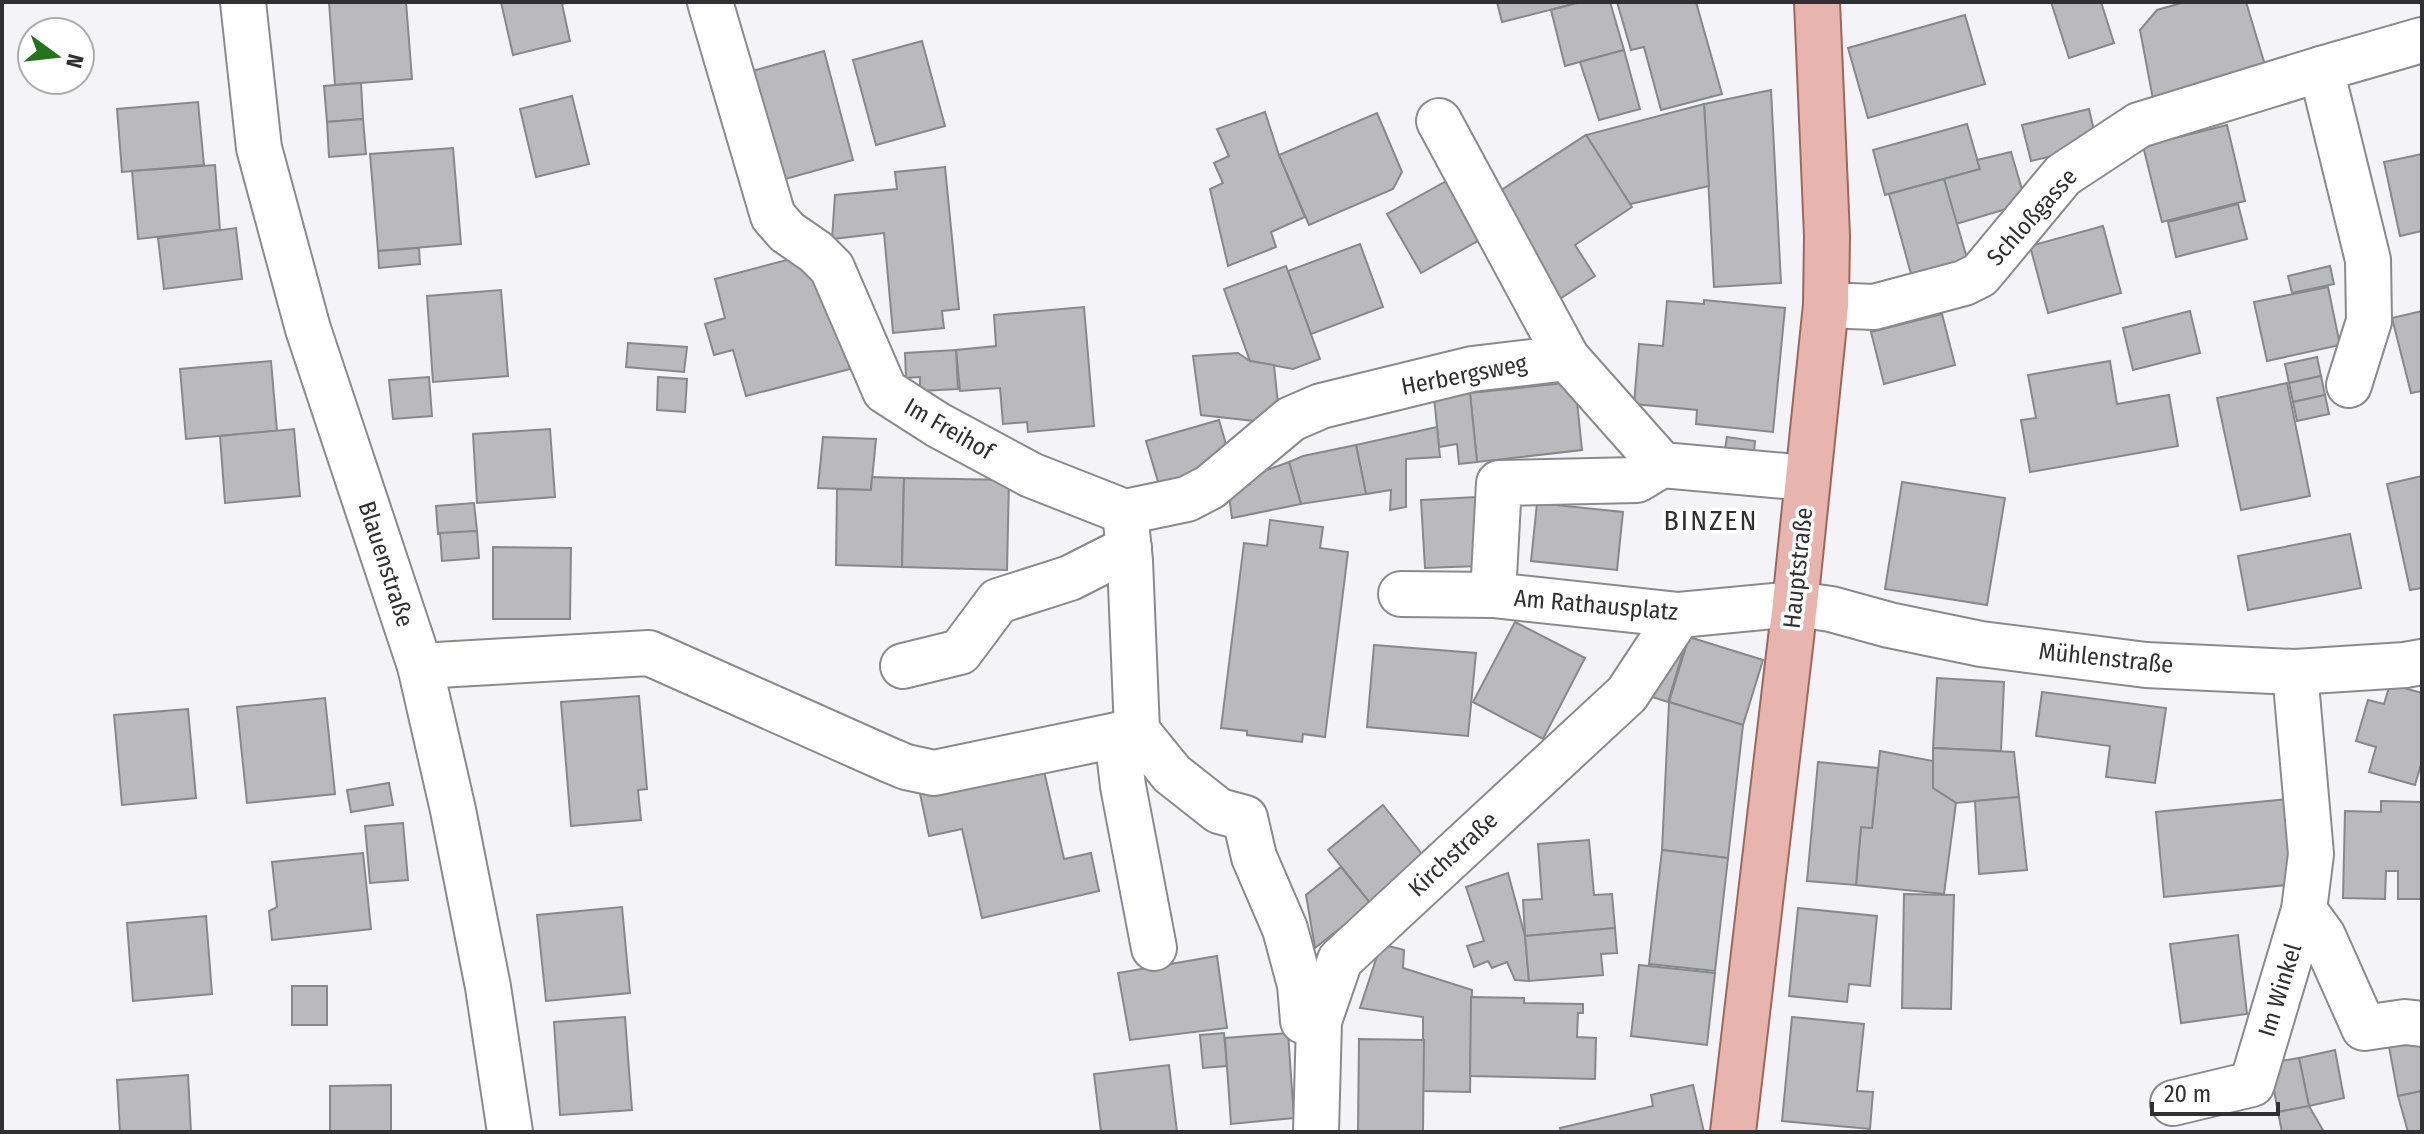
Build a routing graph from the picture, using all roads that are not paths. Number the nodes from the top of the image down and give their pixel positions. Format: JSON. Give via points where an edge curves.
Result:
{"nodes":[{"id":1,"x":243,"y":2,"type":"edge"},
{"id":2,"x":710,"y":2,"type":"edge"},
{"id":3,"x":1817,"y":2,"type":"edge"},
{"id":4,"x":2422,"y":40,"type":"edge"},
{"id":5,"x":2321,"y":69,"type":"junction"},
{"id":6,"x":1439,"y":121,"type":"dead end"},
{"id":7,"x":1826,"y":305,"type":"junction"},
{"id":8,"x":1567,"y":358,"type":"junction"},
{"id":9,"x":2349,"y":385,"type":"dead end"},
{"id":10,"x":1662,"y":465,"type":"junction"},
{"id":11,"x":1807,"y":478,"type":"junction"},
{"id":12,"x":1127,"y":530,"type":"junction"},
{"id":13,"x":1401,"y":594,"type":"dead end"},
{"id":14,"x":1493,"y":595,"type":"junction"},
{"id":15,"x":1795,"y":604,"type":"junction"},
{"id":16,"x":1679,"y":615,"type":"junction"},
{"id":17,"x":2422,"y":662,"type":"edge"},
{"id":18,"x":420,"y":666,"type":"junction"},
{"id":19,"x":903,"y":666,"type":"dead end"},
{"id":20,"x":2295,"y":672,"type":"junction"},
{"id":21,"x":1127,"y":733,"type":"junction"},
{"id":22,"x":2304,"y":910,"type":"junction"},
{"id":23,"x":1154,"y":948,"type":"dead end"},
{"id":24,"x":1319,"y":1021,"type":"junction"},
{"id":25,"x":2422,"y":1024,"type":"edge"},
{"id":26,"x":2173,"y":1103,"type":"dead end"},
{"id":27,"x":510,"y":1132,"type":"edge"},
{"id":28,"x":1315,"y":1132,"type":"edge"},
{"id":29,"x":1733,"y":1132,"type":"edge"}],
"edges":[{"from":1,"to":18,"type":"street","name":"Blauenstraße","via":[[259,148],[308,329]]},
{"from":2,"to":12,"type":"street","name":"Im Freihof","via":[[773,216],[832,268],[885,391]]},
{"from":3,"to":7,"type":"main road","name":"Hauptstraße"},
{"from":4,"to":5,"type":"street","name":"Schloßgasse"},
{"from":5,"to":7,"type":"street","name":"Schloßgasse","via":[[2139,125],[2063,175],[1980,275],[1964,283],[1874,307]]},
{"from":5,"to":9,"type":"street","via":[[2368,260],[2369,321]]},
{"from":6,"to":8,"type":"street","name":"Herbergsweg"},
{"from":7,"to":11,"type":"main road","name":"Hauptstraße"},
{"from":8,"to":10,"type":"street"},
{"from":8,"to":12,"type":"street","name":"Herbergsweg","via":[[1472,369],[1321,406],[1291,419],[1210,487]]},
{"from":10,"to":11,"type":"street","name":"Am Rathausplatz"},
{"from":10,"to":14,"type":"street","name":"Am Rathausplatz","via":[[1637,480],[1499,483]]},
{"from":11,"to":15,"type":"main road","name":"Hauptstraße"},
{"from":12,"to":19,"type":"street","name":"Herbergsweg","via":[[1070,578],[998,601],[960,652]]},
{"from":12,"to":21,"type":"street"},
{"from":13,"to":14,"type":"street","name":"Am Rathausplatz"},
{"from":14,"to":16,"type":"street","name":"Am Rathausplatz"},
{"from":15,"to":16,"type":"street","name":"Am Rathausplatz"},
{"from":15,"to":20,"type":"street","name":"Mühlenstraße","via":[[1981,644],[2146,665]]},
{"from":15,"to":29,"type":"main road","name":"Hauptstraße"},
{"from":16,"to":24,"type":"street","name":"Kirchstraße","via":[[1627,694],[1340,960]]},
{"from":17,"to":20,"type":"street","name":"Mühlenstraße"},
{"from":18,"to":21,"type":"street","via":[[649,653],[906,767],[934,773]]},
{"from":18,"to":27,"type":"street","name":"Blauenstraße","via":[[488,987]]},
{"from":20,"to":22,"type":"street","name":"Im Winkel","via":[[2311,854]]},
{"from":21,"to":23,"type":"street","via":[[1123,786]]},
{"from":21,"to":24,"type":"street","via":[[1219,811],[1245,818],[1254,857],[1285,929],[1303,1021]]},
{"from":22,"to":25,"type":"street","name":"Im Winkel","via":[[2323,936],[2364,1028]]},
{"from":22,"to":26,"type":"street","name":"Im Winkel","via":[[2252,1084]]},
{"from":24,"to":28,"type":"street","name":"Kirchstraße"}]}
